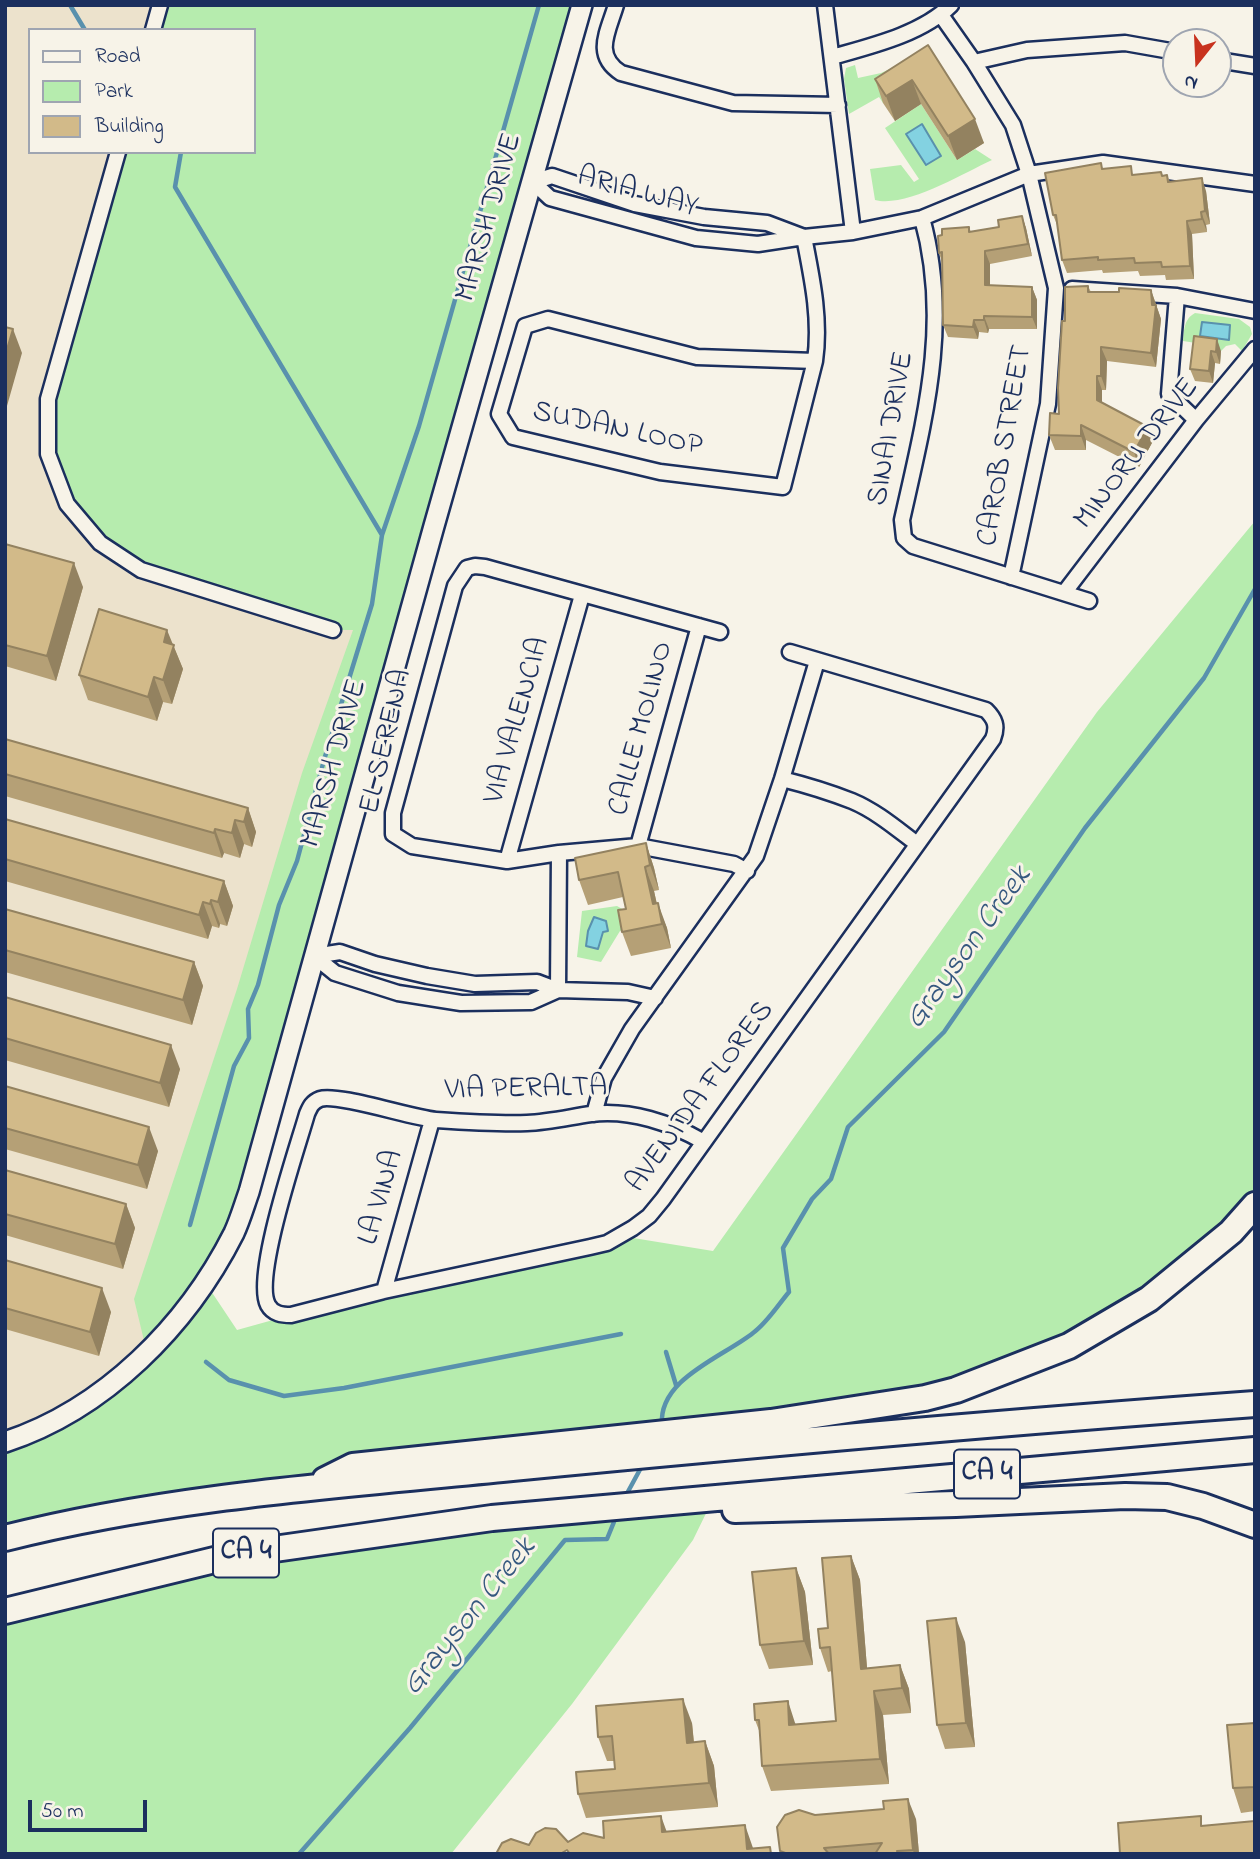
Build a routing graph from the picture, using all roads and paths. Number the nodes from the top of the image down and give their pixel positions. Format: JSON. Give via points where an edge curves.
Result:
{"nodes":[{"id":1,"x":160,"y":5,"type":"edge"},
{"id":2,"x":582,"y":5,"type":"edge"},
{"id":3,"x":616,"y":5,"type":"edge"},
{"id":4,"x":825,"y":5,"type":"edge"},
{"id":5,"x":946,"y":10,"type":"edge"},
{"id":6,"x":154,"y":28,"type":"edge"},
{"id":7,"x":1162,"y":50,"type":"edge"},
{"id":8,"x":832,"y":57,"type":"junction"},
{"id":9,"x":974,"y":62,"type":"junction"},
{"id":10,"x":1232,"y":62,"type":"edge"},
{"id":11,"x":1255,"y":66,"type":"edge"},
{"id":12,"x":838,"y":105,"type":"junction"},
{"id":13,"x":117,"y":154,"type":"edge"},
{"id":14,"x":1029,"y":174,"type":"junction"},
{"id":15,"x":533,"y":182,"type":"junction"},
{"id":16,"x":1255,"y":184,"type":"edge"},
{"id":17,"x":922,"y":218,"type":"junction"},
{"id":18,"x":853,"y":232,"type":"junction"},
{"id":19,"x":804,"y":237,"type":"junction"},
{"id":20,"x":1056,"y":288,"type":"junction"},
{"id":21,"x":1177,"y":296,"type":"junction"},
{"id":22,"x":1255,"y":311,"type":"edge"},
{"id":23,"x":1255,"y":349,"type":"edge"},
{"id":24,"x":815,"y":361,"type":"junction"},
{"id":25,"x":1196,"y":420,"type":"junction"},
{"id":26,"x":1011,"y":577,"type":"junction"},
{"id":27,"x":1064,"y":593,"type":"junction"},
{"id":28,"x":582,"y":595,"type":"junction"},
{"id":29,"x":1089,"y":601,"type":"dead end"},
{"id":30,"x":699,"y":626,"type":"junction"},
{"id":31,"x":333,"y":630,"type":"dead end"},
{"id":32,"x":720,"y":632,"type":"dead end"},
{"id":33,"x":790,"y":652,"type":"dead end"},
{"id":34,"x":817,"y":661,"type":"junction"},
{"id":35,"x":782,"y":779,"type":"junction"},
{"id":36,"x":917,"y":844,"type":"junction"},
{"id":37,"x":638,"y":845,"type":"junction"},
{"id":38,"x":559,"y":853,"type":"junction"},
{"id":39,"x":507,"y":860,"type":"junction"},
{"id":40,"x":747,"y":870,"type":"junction"},
{"id":41,"x":314,"y":956,"type":"junction"},
{"id":42,"x":558,"y":990,"type":"junction"},
{"id":43,"x":655,"y":998,"type":"junction"},
{"id":44,"x":594,"y":1114,"type":"junction"},
{"id":45,"x":432,"y":1120,"type":"junction"},
{"id":46,"x":704,"y":1142,"type":"junction"},
{"id":47,"x":1255,"y":1205,"type":"edge"},
{"id":48,"x":384,"y":1291,"type":"junction"},
{"id":49,"x":273,"y":1311,"type":"joint"},
{"id":50,"x":1255,"y":1404,"type":"edge"},
{"id":51,"x":5,"y":1443,"type":"edge"},
{"id":52,"x":1255,"y":1450,"type":"edge"},
{"id":53,"x":571,"y":1454,"type":"junction"},
{"id":54,"x":715,"y":1501,"type":"junction"},
{"id":55,"x":1255,"y":1525,"type":"edge"},
{"id":56,"x":5,"y":1538,"type":"edge"},
{"id":57,"x":5,"y":1611,"type":"edge"}],
"edges":[{"from":1,"to":6,"type":"street"},
{"from":2,"to":15,"type":"street","name":"MARSH DRIVE"},
{"from":3,"to":12,"type":"street","via":[[604,46],[610,66],[621,73],[733,103]]},
{"from":4,"to":8,"type":"street"},
{"from":5,"to":8,"type":"street","via":[[888,41]]},
{"from":5,"to":9,"type":"street","name":"CAROB STREET"},
{"from":7,"to":9,"type":"street","via":[[1125,43],[1027,50]]},
{"from":8,"to":12,"type":"street"},
{"from":9,"to":14,"type":"street","name":"CAROB STREET","via":[[1013,125]]},
{"from":10,"to":11,"type":"street"},
{"from":12,"to":18,"type":"street"},
{"from":13,"to":31,"type":"street","via":[[47,399],[48,454],[67,504],[100,543],[141,570]]},
{"from":14,"to":16,"type":"street","name":"ARIA WAY","via":[[1103,163]]},
{"from":14,"to":17,"type":"street","name":"ARIA WAY"},
{"from":14,"to":20,"type":"street","name":"CAROB STREET"},
{"from":15,"to":19,"type":"street","name":"ARIA WAY","via":[[552,176],[635,204],[767,223]]},
{"from":15,"to":19,"type":"street","name":"ARIA WAY","via":[[550,198],[696,238],[758,244]]},
{"from":15,"to":41,"type":"street","name":"MARSH DRIVE"},
{"from":17,"to":18,"type":"street","name":"ARIA WAY"},
{"from":17,"to":26,"type":"street","name":"SINAI DRIVE","via":[[936,328],[928,399],[902,520],[904,538]]},
{"from":18,"to":19,"type":"street","name":"ARIA WAY"},
{"from":19,"to":24,"type":"street","name":"SUDAN LOOP","via":[[814,293]]},
{"from":20,"to":21,"type":"street"},
{"from":20,"to":26,"type":"street","name":"CAROB STREET","via":[[1048,404]]},
{"from":21,"to":22,"type":"street"},
{"from":21,"to":25,"type":"street","via":[[1170,394]]},
{"from":23,"to":25,"type":"street","name":"MINORU DRIVE"},
{"from":24,"to":24,"type":"street","name":"SUDAN LOOP","via":[[783,487],[660,472],[513,437],[499,414],[525,327],[548,319],[697,357]]},
{"from":25,"to":27,"type":"street","name":"MINORU DRIVE"},
{"from":26,"to":27,"type":"street","name":"SINAI DRIVE"},
{"from":27,"to":29,"type":"street","name":"SINAI DRIVE"},
{"from":28,"to":30,"type":"street","name":"EL SERENA"},
{"from":28,"to":39,"type":"street","name":"VIA VALENCIA"},
{"from":28,"to":39,"type":"street","name":"EL SERENA","via":[[475,566],[467,568],[455,586],[391,826],[393,834],[412,846]]},
{"from":30,"to":32,"type":"street","name":"EL SERENA"},
{"from":30,"to":37,"type":"street","name":"CALLE MOLINO"},
{"from":33,"to":34,"type":"street"},
{"from":34,"to":35,"type":"street"},
{"from":34,"to":36,"type":"street","name":"AVENIDA FLORES","via":[[986,710],[994,718],[993,738]]},
{"from":35,"to":36,"type":"street","via":[[854,802]]},
{"from":35,"to":40,"type":"street","via":[[763,839]]},
{"from":36,"to":46,"type":"street","name":"AVENIDA FLORES"},
{"from":37,"to":38,"type":"street","name":"EL SERENA"},
{"from":37,"to":40,"type":"street","name":"EL SERENA"},
{"from":38,"to":39,"type":"street","name":"EL SERENA"},
{"from":38,"to":42,"type":"street"},
{"from":40,"to":43,"type":"street"},
{"from":41,"to":42,"type":"street","via":[[340,952],[427,976],[475,984],[537,982]]},
{"from":41,"to":42,"type":"street","via":[[335,973],[398,993],[461,1003],[531,1002]]},
{"from":41,"to":51,"type":"street","name":"MARSH DRIVE","via":[[249,1192],[234,1232],[205,1282],[179,1318],[110,1386],[66,1415]]},
{"from":42,"to":43,"type":"street","via":[[628,992]]},
{"from":43,"to":44,"type":"street","via":[[604,1077]]},
{"from":44,"to":45,"type":"street","name":"VIA PERALTA","via":[[529,1123]]},
{"from":44,"to":46,"type":"street","name":"VIA PERALTA","via":[[659,1121]]},
{"from":45,"to":48,"type":"street","name":"LA VINA"},
{"from":45,"to":49,"type":"street","name":"VIA PERALTA","via":[[327,1097],[311,1105],[268,1255],[265,1296]]},
{"from":46,"to":48,"type":"street","name":"AVENIDA FLORES","via":[[649,1216],[607,1243]]},
{"from":47,"to":53,"type":"highway","via":[[1231,1231],[1149,1299],[1069,1346],[967,1386],[925,1398]]},
{"from":48,"to":49,"type":"street","name":"AVENIDA FLORES","via":[[291,1315]]},
{"from":50,"to":53,"type":"highway","number":"CA 4","via":[[755,1446]]},
{"from":52,"to":54,"type":"highway","number":"CA 4"},
{"from":53,"to":56,"type":"highway","number":"CA 4","via":[[354,1466],[309,1488],[184,1502]]},
{"from":54,"to":55,"type":"highway","via":[[729,1510],[1167,1497]]},
{"from":54,"to":57,"type":"highway","number":"CA 4","via":[[529,1513],[239,1554]]}]}
